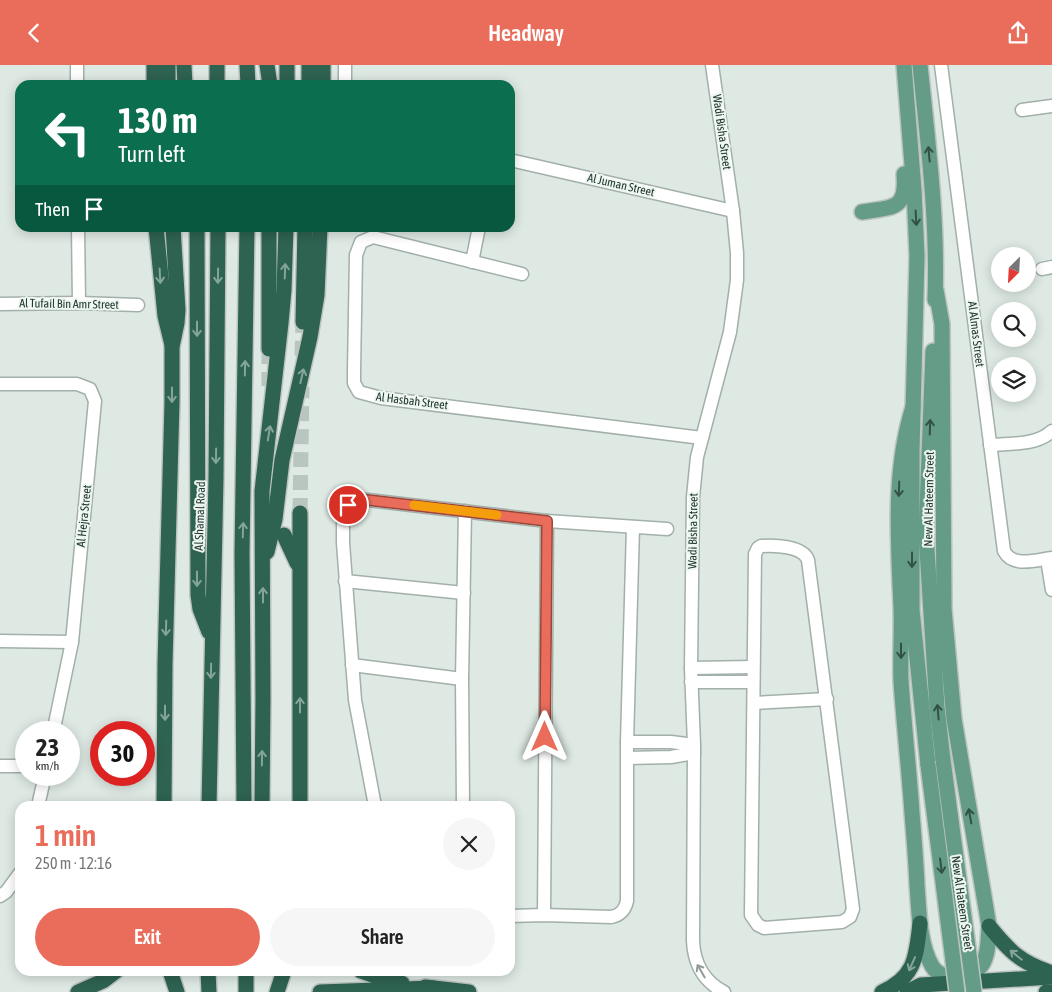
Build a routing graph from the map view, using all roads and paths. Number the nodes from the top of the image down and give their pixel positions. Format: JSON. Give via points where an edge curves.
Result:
{"nodes":[{"id":1,"x":77,"y":65,"type":"edge"},
{"id":2,"x":154,"y":65,"type":"edge"},
{"id":3,"x":168,"y":65,"type":"edge"},
{"id":4,"x":184,"y":65,"type":"edge"},
{"id":5,"x":195,"y":65,"type":"edge"},
{"id":6,"x":217,"y":65,"type":"edge"},
{"id":7,"x":247,"y":65,"type":"edge"},
{"id":8,"x":267,"y":65,"type":"edge"},
{"id":9,"x":273,"y":65,"type":"edge"},
{"id":10,"x":287,"y":65,"type":"edge"},
{"id":11,"x":309,"y":65,"type":"edge"},
{"id":12,"x":323,"y":65,"type":"edge"},
{"id":13,"x":345,"y":65,"type":"edge"},
{"id":14,"x":712,"y":65,"type":"edge"},
{"id":15,"x":904,"y":65,"type":"edge"},
{"id":16,"x":920,"y":65,"type":"edge"},
{"id":17,"x":941,"y":65,"type":"edge"},
{"id":18,"x":77,"y":80,"type":"edge"},
{"id":19,"x":154,"y":80,"type":"edge"},
{"id":20,"x":168,"y":80,"type":"edge"},
{"id":21,"x":185,"y":80,"type":"edge"},
{"id":22,"x":195,"y":80,"type":"edge"},
{"id":23,"x":217,"y":80,"type":"edge"},
{"id":24,"x":248,"y":80,"type":"edge"},
{"id":25,"x":270,"y":80,"type":"edge"},
{"id":26,"x":272,"y":80,"type":"edge"},
{"id":27,"x":287,"y":80,"type":"edge"},
{"id":28,"x":309,"y":80,"type":"edge"},
{"id":29,"x":323,"y":80,"type":"edge"},
{"id":30,"x":345,"y":80,"type":"edge"},
{"id":31,"x":906,"y":81,"type":"junction"},
{"id":32,"x":1052,"y":106,"type":"edge"},
{"id":33,"x":1022,"y":110,"type":"dead end"},
{"id":34,"x":515,"y":161,"type":"edge"},
{"id":35,"x":732,"y":211,"type":"junction"},
{"id":36,"x":862,"y":212,"type":"dead end"},
{"id":37,"x":78,"y":232,"type":"edge"},
{"id":38,"x":157,"y":232,"type":"edge"},
{"id":39,"x":173,"y":232,"type":"edge"},
{"id":40,"x":196,"y":232,"type":"edge"},
{"id":41,"x":218,"y":232,"type":"edge"},
{"id":42,"x":246,"y":232,"type":"edge"},
{"id":43,"x":269,"y":232,"type":"edge"},
{"id":44,"x":286,"y":232,"type":"edge"},
{"id":45,"x":305,"y":232,"type":"edge"},
{"id":46,"x":320,"y":232,"type":"edge"},
{"id":47,"x":478,"y":232,"type":"edge"},
{"id":48,"x":472,"y":262,"type":"junction"},
{"id":49,"x":522,"y":275,"type":"dead end"},
{"id":50,"x":936,"y":290,"type":"junction"},
{"id":51,"x":78,"y":303,"type":"junction"},
{"id":52,"x":0,"y":304,"type":"edge"},
{"id":53,"x":138,"y":305,"type":"dead end"},
{"id":54,"x":303,"y":322,"type":"tunnel mouth"},
{"id":55,"x":172,"y":347,"type":"junction"},
{"id":56,"x":268,"y":349,"type":"tunnel mouth"},
{"id":57,"x":0,"y":384,"type":"edge"},
{"id":58,"x":913,"y":407,"type":"junction"},
{"id":59,"x":1052,"y":431,"type":"edge"},
{"id":60,"x":702,"y":438,"type":"junction"},
{"id":61,"x":990,"y":445,"type":"junction"},
{"id":62,"x":465,"y":511,"type":"junction"},
{"id":63,"x":300,"y":513,"type":"tunnel mouth"},
{"id":64,"x":547,"y":521,"type":"junction"},
{"id":65,"x":633,"y":527,"type":"junction"},
{"id":66,"x":668,"y":529,"type":"dead end"},
{"id":67,"x":284,"y":535,"type":"dead end"},
{"id":68,"x":1050,"y":558,"type":"edge"},
{"id":69,"x":263,"y":560,"type":"junction"},
{"id":70,"x":299,"y":567,"type":"junction"},
{"id":71,"x":345,"y":581,"type":"junction"},
{"id":72,"x":1052,"y":590,"type":"edge"},
{"id":73,"x":464,"y":593,"type":"junction"},
{"id":74,"x":212,"y":639,"type":"junction"},
{"id":75,"x":0,"y":641,"type":"edge"},
{"id":76,"x":72,"y":642,"type":"junction"},
{"id":77,"x":352,"y":665,"type":"junction"},
{"id":78,"x":753,"y":667,"type":"junction"},
{"id":79,"x":691,"y":668,"type":"junction"},
{"id":80,"x":462,"y":679,"type":"junction"},
{"id":81,"x":691,"y":682,"type":"junction"},
{"id":82,"x":753,"y":682,"type":"junction"},
{"id":83,"x":827,"y":699,"type":"junction"},
{"id":84,"x":754,"y":703,"type":"junction"},
{"id":85,"x":56,"y":721,"type":"edge"},
{"id":86,"x":627,"y":742,"type":"junction"},
{"id":87,"x":694,"y":749,"type":"junction"},
{"id":88,"x":628,"y":758,"type":"junction"},
{"id":89,"x":15,"y":766,"type":"edge"},
{"id":90,"x":0,"y":767,"type":"edge"},
{"id":91,"x":43,"y":786,"type":"edge"},
{"id":92,"x":39,"y":801,"type":"edge"},
{"id":93,"x":164,"y":801,"type":"edge"},
{"id":94,"x":209,"y":801,"type":"edge"},
{"id":95,"x":244,"y":801,"type":"edge"},
{"id":96,"x":262,"y":801,"type":"edge"},
{"id":97,"x":300,"y":801,"type":"edge"},
{"id":98,"x":374,"y":801,"type":"edge"},
{"id":99,"x":463,"y":801,"type":"edge"},
{"id":100,"x":15,"y":880,"type":"edge"},
{"id":101,"x":0,"y":896,"type":"edge"},
{"id":102,"x":544,"y":915,"type":"junction"},
{"id":103,"x":515,"y":916,"type":"edge"},
{"id":104,"x":920,"y":923,"type":"junction"},
{"id":105,"x":989,"y":926,"type":"junction"},
{"id":106,"x":1052,"y":973,"type":"edge"},
{"id":107,"x":110,"y":976,"type":"edge"},
{"id":108,"x":172,"y":976,"type":"edge"},
{"id":109,"x":208,"y":976,"type":"edge"},
{"id":110,"x":246,"y":976,"type":"edge"},
{"id":111,"x":282,"y":976,"type":"edge"},
{"id":112,"x":376,"y":976,"type":"edge"},
{"id":113,"x":1052,"y":977,"type":"edge"},
{"id":114,"x":433,"y":988,"type":"junction"},
{"id":115,"x":78,"y":992,"type":"edge"},
{"id":116,"x":177,"y":992,"type":"edge"},
{"id":117,"x":209,"y":992,"type":"edge"},
{"id":118,"x":246,"y":992,"type":"edge"},
{"id":119,"x":277,"y":992,"type":"edge"},
{"id":120,"x":320,"y":992,"type":"edge"},
{"id":121,"x":470,"y":992,"type":"edge"},
{"id":122,"x":724,"y":992,"type":"edge"},
{"id":123,"x":882,"y":992,"type":"edge"},
{"id":124,"x":907,"y":992,"type":"edge"},
{"id":125,"x":957,"y":992,"type":"edge"},
{"id":126,"x":974,"y":992,"type":"edge"},
{"id":127,"x":1046,"y":992,"type":"edge"},
{"id":128,"x":1052,"y":992,"type":"edge"}],
"edges":[{"from":1,"to":18,"type":"street"},
{"from":2,"to":19,"type":"highway"},
{"from":3,"to":20,"type":"highway"},
{"from":4,"to":21,"type":"highway"},
{"from":5,"to":22,"type":"highway"},
{"from":6,"to":23,"type":"highway"},
{"from":7,"to":24,"type":"highway"},
{"from":8,"to":25,"type":"highway"},
{"from":9,"to":26,"type":"highway"},
{"from":10,"to":27,"type":"highway"},
{"from":11,"to":28,"type":"highway"},
{"from":12,"to":29,"type":"highway"},
{"from":13,"to":30,"type":"street"},
{"from":14,"to":35,"type":"street","name":"Wadi Bisha Street"},
{"from":15,"to":31,"type":"main road","name":"New Al Hateem Street"},
{"from":50,"to":16,"type":"main road","name":"New Al Hateem Street","one_way":true},
{"from":17,"to":61,"type":"street","name":"Al Almas Street"},
{"from":31,"to":36,"type":"main road","via":[[900,111],[903,197],[895,205]]},
{"from":31,"to":58,"type":"main road","name":"New Al Hateem Street","one_way":true,"via":[[917,256]]},
{"from":32,"to":33,"type":"street"},
{"from":34,"to":35,"type":"street","name":"Al Juman Street"},
{"from":35,"to":60,"type":"street","name":"Wadi Bisha Street","via":[[737,253],[735,306]]},
{"from":37,"to":51,"type":"street"},
{"from":38,"to":55,"type":"highway","one_way":true,"via":[[165,316]]},
{"from":39,"to":55,"type":"highway","via":[[178,310]]},
{"from":40,"to":74,"type":"highway","one_way":true,"via":[[198,595]]},
{"from":41,"to":74,"type":"highway","name":"Al Shamal Road","one_way":true},
{"from":95,"to":42,"type":"highway","one_way":true,"via":[[242,553]]},
{"from":43,"to":56,"type":"highway"},
{"from":69,"to":44,"type":"highway","one_way":true,"via":[[262,491],[283,299]]},
{"from":45,"to":54,"type":"highway"},
{"from":69,"to":46,"type":"highway","one_way":true,"via":[[273,529],[282,460],[310,337],[317,295]]},
{"from":47,"to":48,"type":"street"},
{"from":48,"to":49,"type":"street","name":"Al Hasbah Street"},
{"from":48,"to":60,"type":"street","name":"Al Hasbah Street","via":[[373,237],[360,241],[356,255],[354,371],[354,383],[359,392],[381,398]]},
{"from":105,"to":50,"type":"main road","one_way":true,"via":[[954,719],[944,609],[942,324]]},
{"from":126,"to":50,"type":"main road","name":"New Al Hateem Street","one_way":true,"bridge":true,"via":[[943,761],[926,534]]},
{"from":51,"to":52,"type":"street","name":"Al Tufail Bin Amr Street"},
{"from":51,"to":53,"type":"street","name":"Al Tufail Bin Amr Street"},
{"from":55,"to":93,"type":"highway","one_way":true},
{"from":57,"to":76,"type":"street","name":"Al Hejra Street","via":[[77,384],[90,389],[95,401]]},
{"from":58,"to":104,"type":"main road","one_way":true,"via":[[902,453],[898,523],[901,680]]},
{"from":58,"to":125,"type":"main road","name":"New Al Hateem Street","one_way":true,"bridge":true,"via":[[912,610]]},
{"from":59,"to":61,"type":"street","via":[[1046,437],[1033,441]]},
{"from":60,"to":79,"type":"street","name":"Wadi Bisha Street","via":[[693,497]]},
{"from":61,"to":68,"type":"street","name":"Al Almas Street","via":[[1004,551],[1017,562]]},
{"from":62,"to":64,"type":"street"},
{"from":62,"to":71,"type":"street","via":[[359,499],[351,502],[342,517]]},
{"from":62,"to":73,"type":"street"},
{"from":63,"to":70,"type":"highway"},
{"from":64,"to":65,"type":"street"},
{"from":64,"to":102,"type":"street"},
{"from":65,"to":66,"type":"street"},
{"from":65,"to":86,"type":"street"},
{"from":67,"to":70,"type":"highway"},
{"from":68,"to":72,"type":"street"},
{"from":96,"to":69,"type":"highway","one_way":true},
{"from":97,"to":70,"type":"highway","one_way":true},
{"from":71,"to":73,"type":"street"},
{"from":71,"to":77,"type":"street"},
{"from":73,"to":80,"type":"street"},
{"from":74,"to":94,"type":"highway","name":"Al Shamal Road","one_way":true},
{"from":75,"to":76,"type":"street"},
{"from":76,"to":85,"type":"street","name":"Al Hejra Street"},
{"from":77,"to":80,"type":"street"},
{"from":77,"to":98,"type":"street","via":[[360,732]]},
{"from":78,"to":79,"type":"street"},
{"from":78,"to":82,"type":"street"},
{"from":78,"to":83,"type":"street","via":[[756,551],[765,546],[801,550],[808,560]]},
{"from":79,"to":81,"type":"street","name":"Wadi Bisha Street"},
{"from":80,"to":99,"type":"street"},
{"from":81,"to":82,"type":"street"},
{"from":81,"to":87,"type":"street","name":"Wadi Bisha Street"},
{"from":82,"to":84,"type":"street"},
{"from":83,"to":84,"type":"street"},
{"from":83,"to":84,"type":"street","via":[[852,913],[842,922],[770,928],[758,925],[751,915]]},
{"from":86,"to":87,"type":"street","via":[[671,741]]},
{"from":86,"to":88,"type":"street"},
{"from":87,"to":88,"type":"street","via":[[671,757]]},
{"from":122,"to":87,"type":"street","name":"Wadi Bisha Street","one_way":true,"via":[[711,984],[700,971],[694,956]]},
{"from":88,"to":102,"type":"street","via":[[626,907],[611,917]]},
{"from":89,"to":90,"type":"street"},
{"from":91,"to":92,"type":"street"},
{"from":100,"to":101,"type":"street"},
{"from":102,"to":103,"type":"street"},
{"from":104,"to":105,"type":"main road","via":[[928,960],[935,971],[952,977],[978,970],[984,963]]},
{"from":104,"to":123,"type":"highway","one_way":true,"via":[[910,969],[901,982]]},
{"from":106,"to":105,"type":"highway","one_way":true,"via":[[1030,965],[1016,955]]},
{"from":107,"to":115,"type":"highway"},
{"from":108,"to":116,"type":"highway"},
{"from":109,"to":117,"type":"highway"},
{"from":110,"to":118,"type":"highway"},
{"from":111,"to":119,"type":"highway"},
{"from":112,"to":114,"type":"highway"},
{"from":113,"to":124,"type":"highway","via":[[921,985]]},
{"from":114,"to":120,"type":"highway"},
{"from":114,"to":121,"type":"highway"},
{"from":127,"to":128,"type":"highway"}]}
